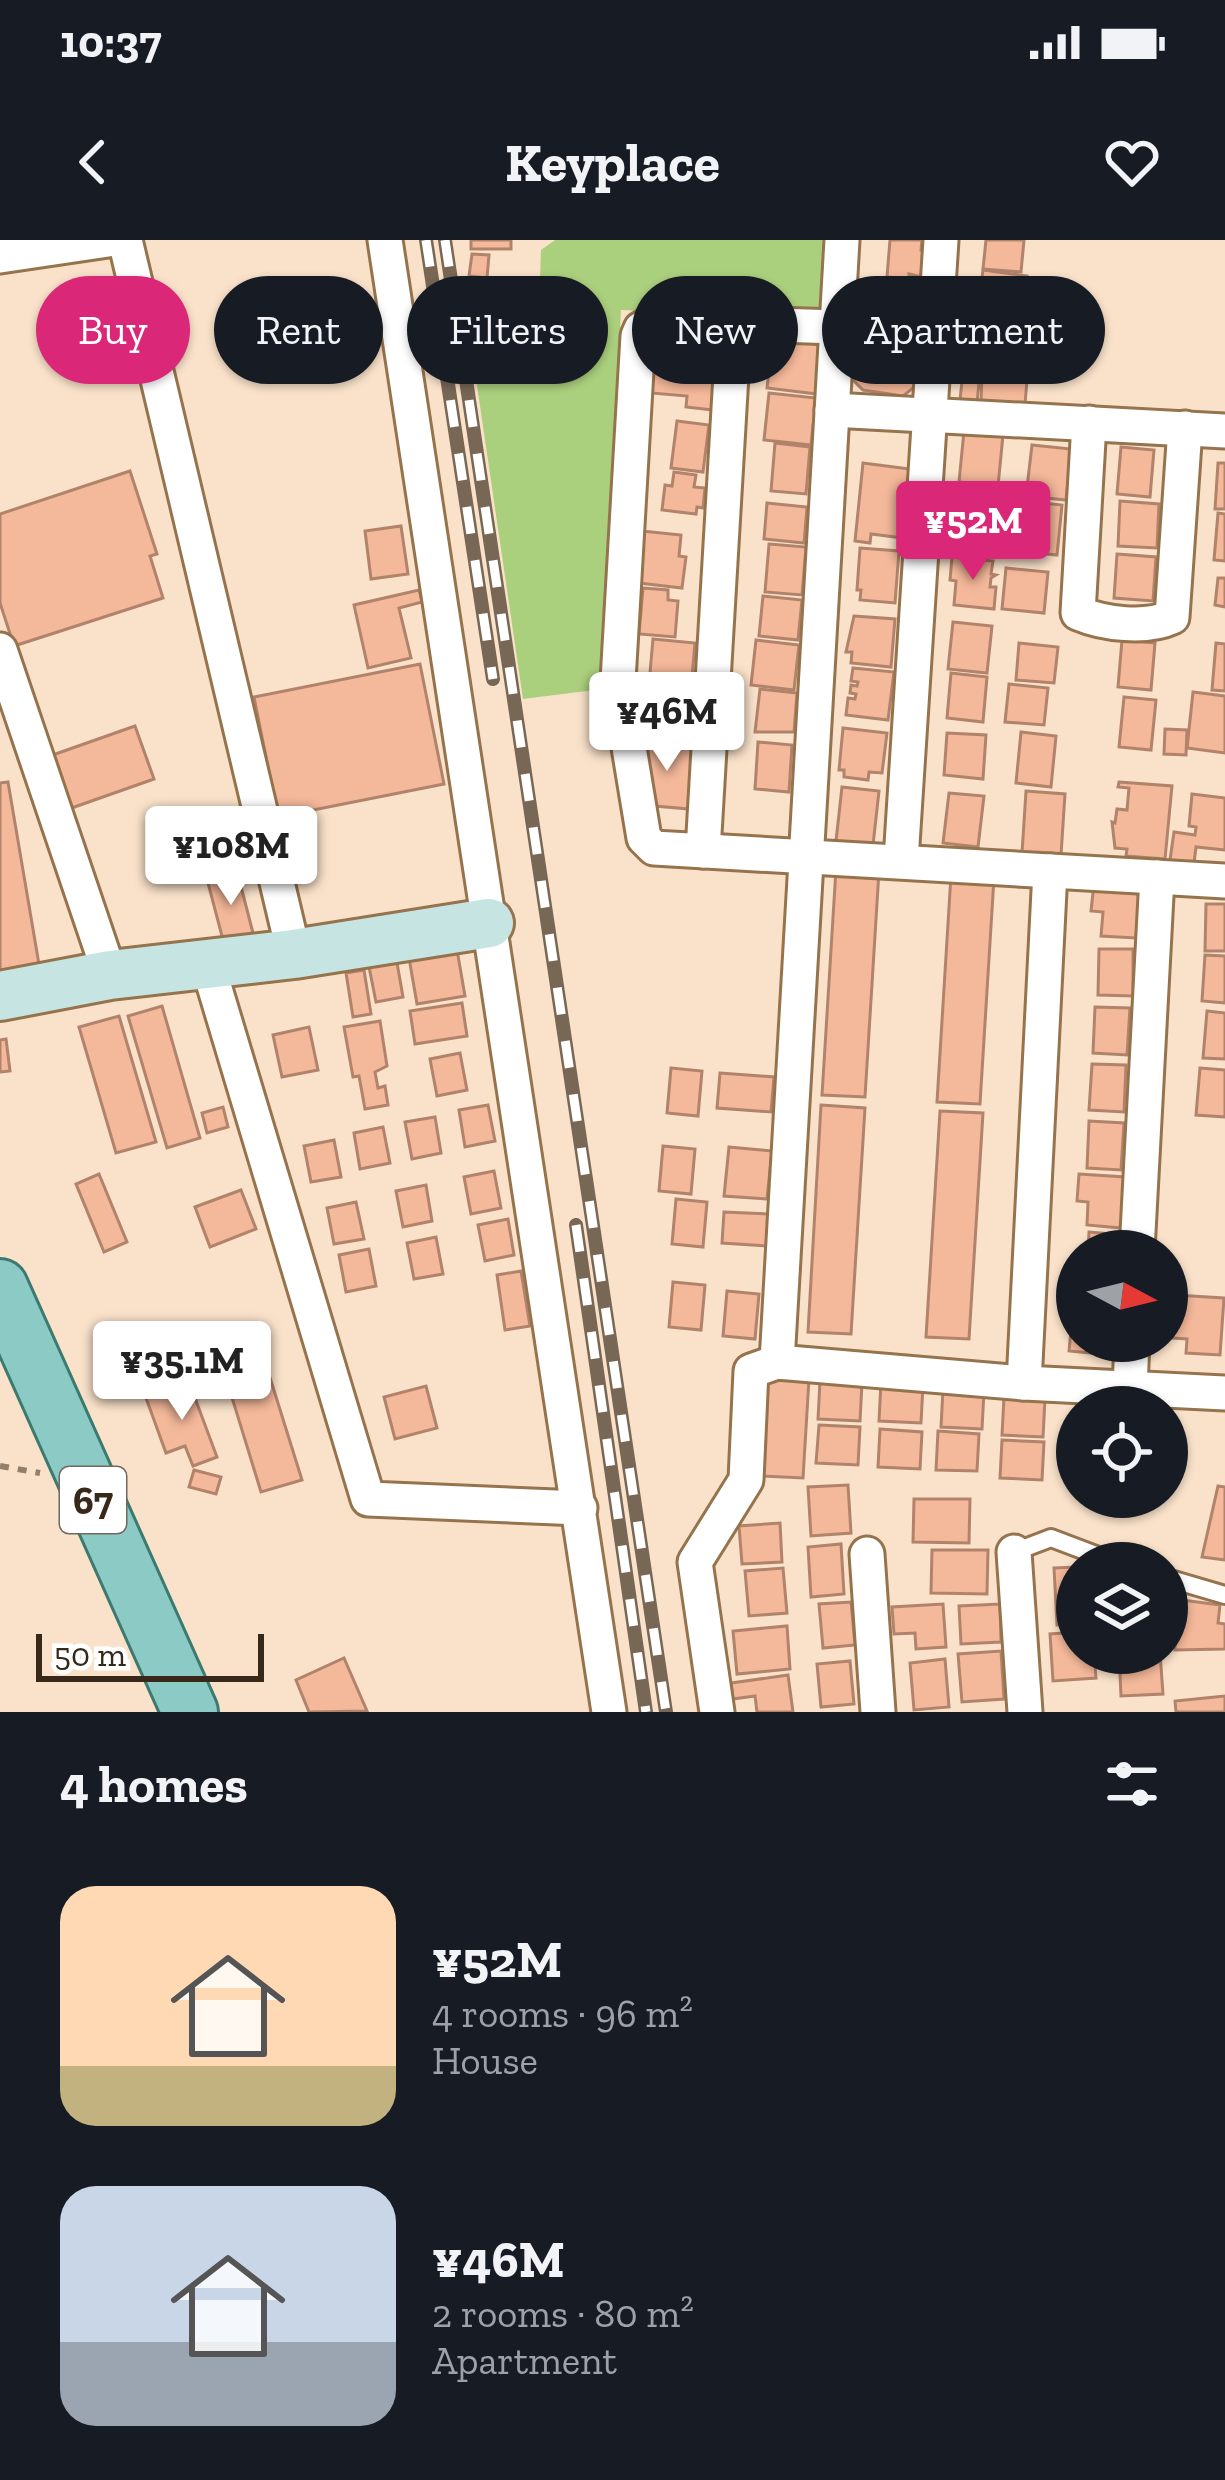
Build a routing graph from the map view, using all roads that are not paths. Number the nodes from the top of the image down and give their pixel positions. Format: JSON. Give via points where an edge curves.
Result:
{"nodes":[{"id":1,"x":108,"y":240,"type":"edge"},
{"id":2,"x":125,"y":240,"type":"edge"},
{"id":3,"x":385,"y":240,"type":"edge"},
{"id":4,"x":842,"y":240,"type":"edge"},
{"id":5,"x":941,"y":240,"type":"edge"},
{"id":6,"x":0,"y":256,"type":"edge"},
{"id":7,"x":840,"y":276,"type":"edge"},
{"id":8,"x":635,"y":384,"type":"edge"},
{"id":9,"x":730,"y":384,"type":"edge"},
{"id":10,"x":834,"y":384,"type":"edge"},
{"id":11,"x":832,"y":410,"type":"junction"},
{"id":12,"x":929,"y":415,"type":"junction"},
{"id":13,"x":1089,"y":423,"type":"junction"},
{"id":14,"x":1185,"y":428,"type":"junction"},
{"id":15,"x":1225,"y":431,"type":"edge"},
{"id":16,"x":0,"y":650,"type":"edge"},
{"id":17,"x":703,"y":850,"type":"junction"},
{"id":18,"x":807,"y":855,"type":"junction"},
{"id":19,"x":901,"y":860,"type":"junction"},
{"id":20,"x":1050,"y":871,"type":"junction"},
{"id":21,"x":1157,"y":877,"type":"junction"},
{"id":22,"x":1225,"y":880,"type":"edge"},
{"id":23,"x":489,"y":923,"type":"junction"},
{"id":24,"x":294,"y":954,"type":"junction"},
{"id":25,"x":207,"y":962,"type":"junction"},
{"id":26,"x":110,"y":975,"type":"junction"},
{"id":27,"x":0,"y":996,"type":"edge"},
{"id":28,"x":1138,"y":1230,"type":"edge"},
{"id":29,"x":0,"y":1287,"type":"edge"},
{"id":30,"x":777,"y":1362,"type":"junction"},
{"id":31,"x":1024,"y":1383,"type":"junction"},
{"id":32,"x":1088,"y":1386,"type":"edge"},
{"id":33,"x":1188,"y":1391,"type":"edge"},
{"id":34,"x":1225,"y":1393,"type":"edge"},
{"id":35,"x":580,"y":1508,"type":"junction"},
{"id":36,"x":1062,"y":1542,"type":"edge"},
{"id":37,"x":1014,"y":1552,"type":"joint"},
{"id":38,"x":867,"y":1554,"type":"dead end"},
{"id":39,"x":1188,"y":1584,"type":"edge"},
{"id":40,"x":1225,"y":1595,"type":"edge"},
{"id":41,"x":190,"y":1712,"type":"edge"},
{"id":42,"x":609,"y":1712,"type":"edge"},
{"id":43,"x":717,"y":1712,"type":"edge"},
{"id":44,"x":878,"y":1712,"type":"edge"},
{"id":45,"x":1025,"y":1712,"type":"edge"}],
"edges":[{"from":1,"to":6,"type":"street"},
{"from":2,"to":24,"type":"street"},
{"from":3,"to":23,"type":"street"},
{"from":4,"to":7,"type":"street"},
{"from":5,"to":12,"type":"street"},
{"from":8,"to":17,"type":"street","via":[[618,681],[644,838],[654,848]]},
{"from":9,"to":17,"type":"street"},
{"from":10,"to":11,"type":"street"},
{"from":11,"to":12,"type":"street"},
{"from":11,"to":18,"type":"street"},
{"from":12,"to":13,"type":"street"},
{"from":12,"to":19,"type":"street"},
{"from":13,"to":14,"type":"street"},
{"from":13,"to":14,"type":"street","via":[[1078,613],[1095,620],[1172,617]]},
{"from":14,"to":15,"type":"street"},
{"from":16,"to":26,"type":"street"},
{"from":17,"to":18,"type":"street"},
{"from":18,"to":19,"type":"street"},
{"from":18,"to":30,"type":"street"},
{"from":19,"to":20,"type":"street"},
{"from":20,"to":21,"type":"street"},
{"from":20,"to":31,"type":"street"},
{"from":21,"to":22,"type":"street"},
{"from":21,"to":28,"type":"street"},
{"from":23,"to":24,"type":"street"},
{"from":23,"to":35,"type":"street"},
{"from":24,"to":25,"type":"street"},
{"from":25,"to":26,"type":"street"},
{"from":25,"to":35,"type":"street","via":[[368,1499]]},
{"from":26,"to":27,"type":"street"},
{"from":29,"to":41,"type":"main road","number":"67"},
{"from":30,"to":31,"type":"street"},
{"from":30,"to":43,"type":"street","via":[[751,1371],[746,1480],[695,1562]]},
{"from":31,"to":32,"type":"street"},
{"from":33,"to":34,"type":"street"},
{"from":35,"to":42,"type":"street"},
{"from":36,"to":37,"type":"lane","via":[[1051,1538]]},
{"from":37,"to":45,"type":"street"},
{"from":38,"to":44,"type":"street"},
{"from":39,"to":40,"type":"lane"}]}
